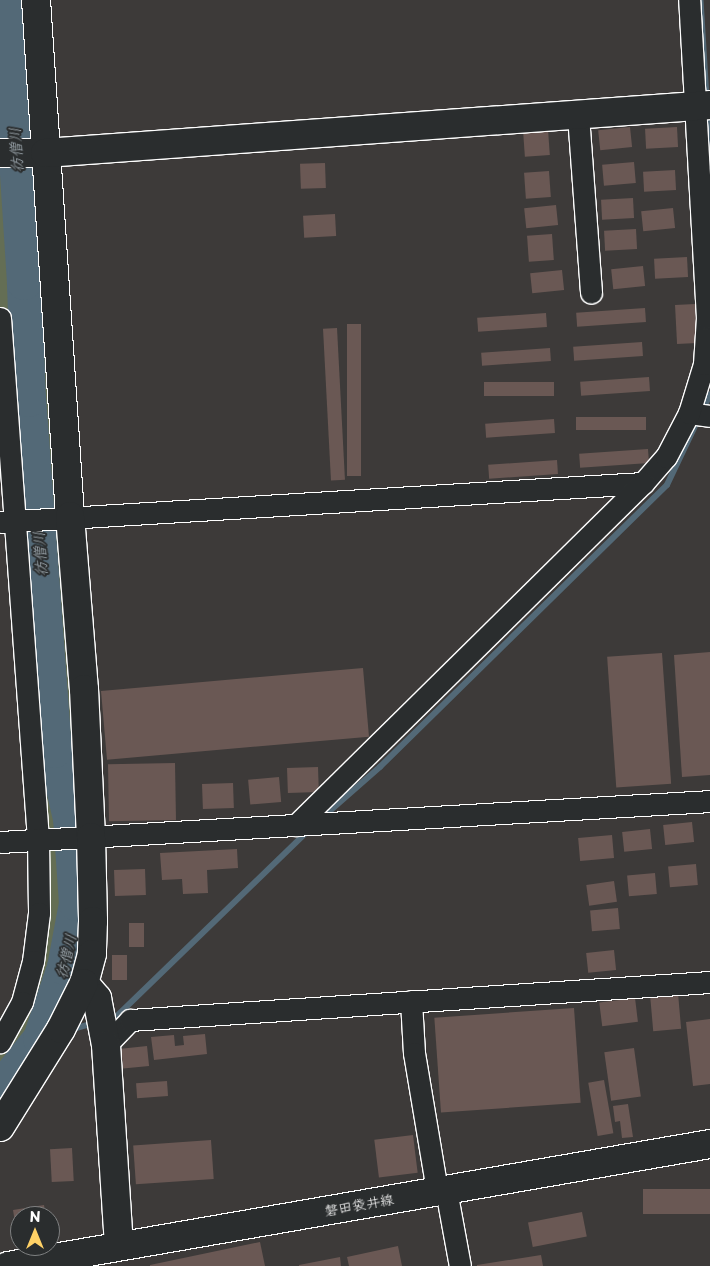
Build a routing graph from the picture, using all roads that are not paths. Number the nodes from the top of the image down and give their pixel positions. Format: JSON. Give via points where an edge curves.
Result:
{"nodes":[{"id":1,"x":36,"y":0,"type":"edge"},
{"id":2,"x":689,"y":0,"type":"edge"},
{"id":3,"x":702,"y":106,"type":"edge"},
{"id":4,"x":578,"y":115,"type":"junction"},
{"id":5,"x":0,"y":153,"type":"edge"},
{"id":6,"x":45,"y":153,"type":"junction"},
{"id":7,"x":591,"y":293,"type":"dead end"},
{"id":8,"x":0,"y":318,"type":"edge"},
{"id":9,"x":689,"y":413,"type":"junction"},
{"id":10,"x":710,"y":416,"type":"edge"},
{"id":11,"x":643,"y":483,"type":"junction"},
{"id":12,"x":70,"y":516,"type":"junction"},
{"id":13,"x":7,"y":521,"type":"edge"},
{"id":14,"x":710,"y":801,"type":"edge"},
{"id":15,"x":296,"y":825,"type":"junction"},
{"id":16,"x":91,"y":837,"type":"junction"},
{"id":17,"x":38,"y":839,"type":"junction"},
{"id":18,"x":0,"y":842,"type":"edge"},
{"id":19,"x":710,"y":982,"type":"edge"},
{"id":20,"x":84,"y":983,"type":"junction"},
{"id":21,"x":411,"y":1002,"type":"junction"},
{"id":22,"x":0,"y":1042,"type":"edge"},
{"id":23,"x":106,"y":1045,"type":"junction"},
{"id":24,"x":0,"y":1126,"type":"edge"},
{"id":25,"x":710,"y":1144,"type":"edge"},
{"id":26,"x":441,"y":1191,"type":"junction"},
{"id":27,"x":119,"y":1246,"type":"junction"},
{"id":28,"x":56,"y":1262,"type":"edge"},
{"id":29,"x":8,"y":1266,"type":"edge"},
{"id":30,"x":460,"y":1266,"type":"edge"}],
"edges":[{"from":1,"to":6,"type":"street"},
{"from":2,"to":3,"type":"street"},
{"from":3,"to":4,"type":"street"},
{"from":3,"to":9,"type":"street","via":[[707,318],[704,364]]},
{"from":4,"to":6,"type":"street"},
{"from":4,"to":7,"type":"street"},
{"from":5,"to":6,"type":"street"},
{"from":6,"to":12,"type":"street"},
{"from":8,"to":13,"type":"street"},
{"from":9,"to":10,"type":"street"},
{"from":9,"to":11,"type":"street","via":[[666,457]]},
{"from":11,"to":12,"type":"street"},
{"from":11,"to":15,"type":"street"},
{"from":12,"to":13,"type":"street"},
{"from":12,"to":16,"type":"street","via":[[84,689]]},
{"from":13,"to":17,"type":"street"},
{"from":14,"to":15,"type":"street"},
{"from":15,"to":16,"type":"street"},
{"from":16,"to":17,"type":"street"},
{"from":16,"to":20,"type":"street","via":[[92,946]]},
{"from":17,"to":18,"type":"street"},
{"from":17,"to":22,"type":"street","via":[[39,913],[33,961],[22,1002]]},
{"from":19,"to":21,"type":"street"},
{"from":20,"to":23,"type":"street","via":[[97,998]]},
{"from":20,"to":24,"type":"street","via":[[61,1029]]},
{"from":21,"to":23,"type":"street","via":[[130,1020]]},
{"from":21,"to":26,"type":"street","via":[[414,1053]]},
{"from":23,"to":27,"type":"street"},
{"from":25,"to":26,"type":"street","name":"磐田袋井線"},
{"from":26,"to":27,"type":"street","name":"磐田袋井線"},
{"from":26,"to":30,"type":"street"},
{"from":27,"to":28,"type":"street","name":"磐田袋井線"},
{"from":28,"to":29,"type":"street","name":"磐田袋井線"}]}
